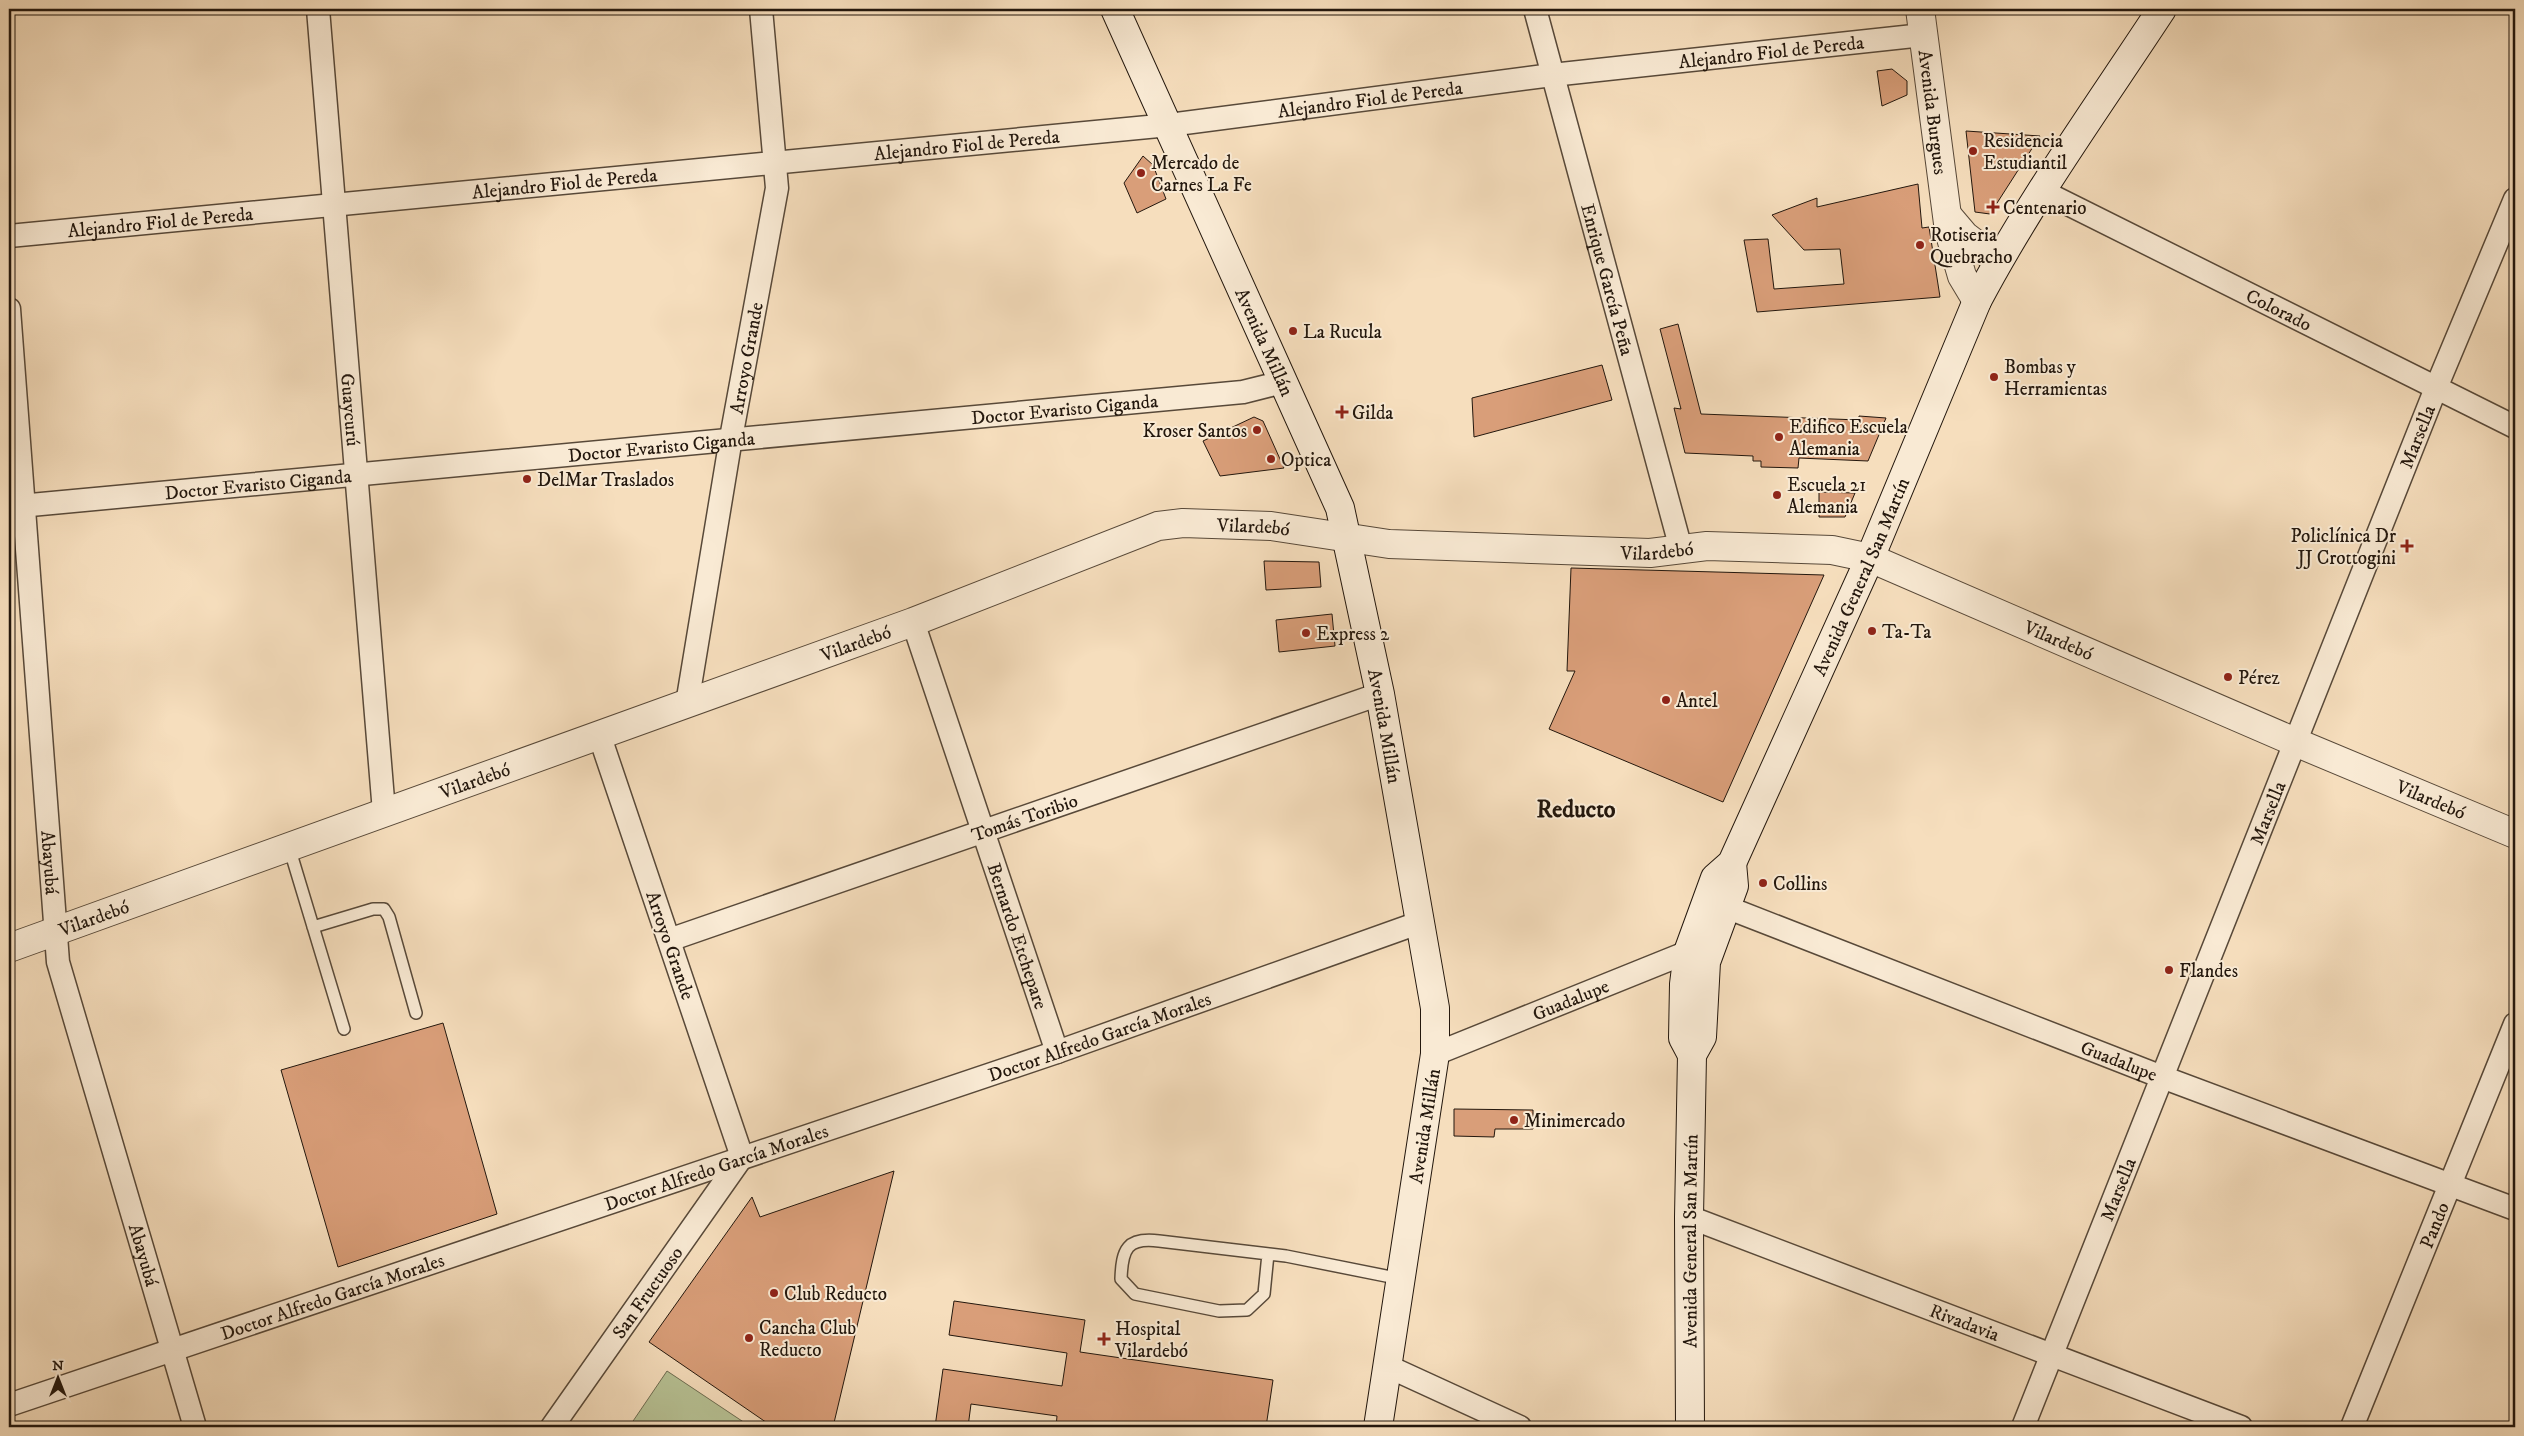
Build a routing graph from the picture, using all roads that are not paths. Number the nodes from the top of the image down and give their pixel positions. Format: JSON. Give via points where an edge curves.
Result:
{"nodes":[{"id":1,"x":318,"y":9,"type":"edge"},
{"id":2,"x":761,"y":9,"type":"edge"},
{"id":3,"x":1115,"y":9,"type":"edge"},
{"id":4,"x":1535,"y":9,"type":"edge"},
{"id":5,"x":2162,"y":9,"type":"edge"},
{"id":6,"x":1921,"y":22,"type":"edge"},
{"id":7,"x":1552,"y":75,"type":"junction"},
{"id":8,"x":1169,"y":125,"type":"junction"},
{"id":9,"x":776,"y":161,"type":"junction"},
{"id":10,"x":2042,"y":191,"type":"junction"},
{"id":11,"x":2515,"y":199,"type":"edge"},
{"id":12,"x":334,"y":203,"type":"junction"},
{"id":13,"x":1948,"y":216,"type":"junction"},
{"id":14,"x":9,"y":236,"type":"edge"},
{"id":15,"x":1998,"y":261,"type":"junction"},
{"id":16,"x":1977,"y":301,"type":"junction"},
{"id":17,"x":9,"y":309,"type":"edge"},
{"id":18,"x":1283,"y":382,"type":"junction"},
{"id":19,"x":2436,"y":388,"type":"junction"},
{"id":20,"x":2515,"y":427,"type":"edge"},
{"id":21,"x":731,"y":438,"type":"junction"},
{"id":22,"x":356,"y":475,"type":"junction"},
{"id":23,"x":17,"y":506,"type":"edge"},
{"id":24,"x":1348,"y":536,"type":"junction"},
{"id":25,"x":1680,"y":550,"type":"junction"},
{"id":26,"x":1870,"y":558,"type":"junction"},
{"id":27,"x":913,"y":622,"type":"junction"},
{"id":28,"x":1380,"y":694,"type":"junction"},
{"id":29,"x":687,"y":704,"type":"junction"},
{"id":30,"x":599,"y":734,"type":"junction"},
{"id":31,"x":2296,"y":742,"type":"junction"},
{"id":32,"x":384,"y":812,"type":"junction"},
{"id":33,"x":983,"y":831,"type":"junction"},
{"id":34,"x":2515,"y":834,"type":"edge"},
{"id":35,"x":289,"y":847,"type":"junction"},
{"id":36,"x":1732,"y":864,"type":"junction"},
{"id":37,"x":1726,"y":907,"type":"junction"},
{"id":38,"x":1421,"y":922,"type":"junction"},
{"id":39,"x":313,"y":927,"type":"junction"},
{"id":40,"x":54,"y":932,"type":"junction"},
{"id":41,"x":669,"y":940,"type":"junction"},
{"id":42,"x":9,"y":948,"type":"edge"},
{"id":43,"x":1697,"y":957,"type":"junction"},
{"id":44,"x":416,"y":1013,"type":"dead end"},
{"id":45,"x":2515,"y":1024,"type":"edge"},
{"id":46,"x":344,"y":1028,"type":"dead end"},
{"id":47,"x":1057,"y":1052,"type":"junction"},
{"id":48,"x":1434,"y":1054,"type":"junction"},
{"id":49,"x":2162,"y":1077,"type":"junction"},
{"id":50,"x":742,"y":1157,"type":"junction"},
{"id":51,"x":2452,"y":1185,"type":"junction"},
{"id":52,"x":2515,"y":1210,"type":"edge"},
{"id":53,"x":1689,"y":1217,"type":"junction"},
{"id":54,"x":1268,"y":1254,"type":"junction"},
{"id":55,"x":1401,"y":1279,"type":"junction"},
{"id":56,"x":172,"y":1349,"type":"junction"},
{"id":57,"x":2052,"y":1355,"type":"junction"},
{"id":58,"x":1387,"y":1366,"type":"junction"},
{"id":59,"x":9,"y":1405,"type":"edge"},
{"id":60,"x":196,"y":1427,"type":"edge"},
{"id":61,"x":552,"y":1427,"type":"edge"},
{"id":62,"x":1378,"y":1427,"type":"edge"},
{"id":63,"x":1520,"y":1427,"type":"edge"},
{"id":64,"x":1690,"y":1427,"type":"edge"},
{"id":65,"x":2023,"y":1427,"type":"edge"},
{"id":66,"x":2241,"y":1427,"type":"edge"},
{"id":67,"x":2352,"y":1427,"type":"edge"}],
"edges":[{"from":1,"to":12,"type":"street","name":"Guaycurú"},
{"from":2,"to":9,"type":"street","name":"Arroyo Grande"},
{"from":3,"to":8,"type":"main road","name":"Avenida Millán"},
{"from":4,"to":7,"type":"street","name":"Enrique García Peña"},
{"from":5,"to":10,"type":"main road","name":"Avenida General San Martín"},
{"from":6,"to":7,"type":"street","name":"Alejandro Fiol de Pereda"},
{"from":6,"to":13,"type":"main road","name":"Avenida Burgues"},
{"from":7,"to":8,"type":"street","name":"Alejandro Fiol de Pereda"},
{"from":7,"to":25,"type":"street","name":"Enrique García Peña"},
{"from":8,"to":9,"type":"street","name":"Alejandro Fiol de Pereda"},
{"from":8,"to":18,"type":"main road","name":"Avenida Millán"},
{"from":9,"to":12,"type":"street","name":"Alejandro Fiol de Pereda"},
{"from":9,"to":21,"type":"street","name":"Arroyo Grande","via":[[777,188]]},
{"from":10,"to":15,"type":"main road","name":"Avenida General San Martín"},
{"from":10,"to":19,"type":"street","name":"Colorado"},
{"from":11,"to":19,"type":"street","name":"Marsella"},
{"from":12,"to":14,"type":"street","name":"Alejandro Fiol de Pereda"},
{"from":12,"to":22,"type":"street","name":"Guaycurú"},
{"from":13,"to":15,"type":"main road","via":[[1964,236]]},
{"from":13,"to":16,"type":"main road","name":"Avenida Burgues","via":[[1962,276]]},
{"from":15,"to":16,"type":"main road","name":"Avenida General San Martín"},
{"from":16,"to":26,"type":"main road","name":"Avenida General San Martín"},
{"from":17,"to":23,"type":"street","name":"Abayubá"},
{"from":18,"to":21,"type":"street","name":"Doctor Evaristo Ciganda","via":[[1243,392]]},
{"from":18,"to":24,"type":"main road","name":"Avenida Millán","via":[[1340,508]]},
{"from":19,"to":20,"type":"street","name":"Colorado"},
{"from":19,"to":31,"type":"street","name":"Marsella"},
{"from":21,"to":22,"type":"street","name":"Doctor Evaristo Ciganda"},
{"from":21,"to":29,"type":"street","name":"Arroyo Grande"},
{"from":22,"to":23,"type":"street","name":"Doctor Evaristo Ciganda"},
{"from":22,"to":32,"type":"street","name":"Guaycurú"},
{"from":23,"to":40,"type":"street","name":"Abayubá"},
{"from":24,"to":25,"type":"main road","name":"Vilardebó","via":[[1389,544],[1650,553]]},
{"from":24,"to":27,"type":"main road","name":"Vilardebó","via":[[1271,526],[1183,523],[1158,526]]},
{"from":24,"to":28,"type":"main road","name":"Avenida Millán"},
{"from":25,"to":26,"type":"main road","name":"Vilardebó","via":[[1707,546],[1832,550]]},
{"from":26,"to":31,"type":"main road","name":"Vilardebó"},
{"from":26,"to":36,"type":"main road","name":"Avenida General San Martín"},
{"from":27,"to":29,"type":"main road","name":"Vilardebó"},
{"from":27,"to":33,"type":"street","name":"Bernardo Etchepare"},
{"from":28,"to":33,"type":"street","name":"Tomás Toribio"},
{"from":28,"to":38,"type":"main road","name":"Avenida Millán"},
{"from":29,"to":30,"type":"main road","name":"Vilardebó"},
{"from":30,"to":32,"type":"main road","name":"Vilardebó"},
{"from":30,"to":41,"type":"street","name":"Arroyo Grande"},
{"from":31,"to":34,"type":"main road","name":"Vilardebó"},
{"from":31,"to":49,"type":"street","name":"Marsella"},
{"from":32,"to":35,"type":"main road","name":"Vilardebó"},
{"from":33,"to":41,"type":"street","name":"Tomás Toribio"},
{"from":33,"to":47,"type":"street","name":"Bernardo Etchepare"},
{"from":35,"to":39,"type":"lane"},
{"from":35,"to":40,"type":"main road","name":"Vilardebó"},
{"from":36,"to":37,"type":"main road","name":"Avenida General San Martín","via":[[1734,886]]},
{"from":36,"to":43,"type":"main road","name":"Avenida General San Martín","via":[[1715,878]]},
{"from":37,"to":43,"type":"main road","name":"Avenida General San Martín"},
{"from":37,"to":49,"type":"street","name":"Guadalupe"},
{"from":38,"to":47,"type":"street","name":"Doctor Alfredo García Morales"},
{"from":38,"to":48,"type":"main road","name":"Avenida Millán","via":[[1435,1008]]},
{"from":39,"to":44,"type":"lane","via":[[373,909],[384,909]]},
{"from":39,"to":46,"type":"lane"},
{"from":40,"to":42,"type":"main road","name":"Vilardebó"},
{"from":40,"to":56,"type":"street","name":"Abayubá","via":[[58,962]]},
{"from":41,"to":50,"type":"street","name":"Arroyo Grande"},
{"from":43,"to":48,"type":"street","name":"Guadalupe"},
{"from":43,"to":53,"type":"main road","name":"Avenida General San Martín","via":[[1684,984],[1683,1038],[1692,1055]]},
{"from":45,"to":51,"type":"street","name":"Pando"},
{"from":47,"to":50,"type":"street","name":"Doctor Alfredo García Morales"},
{"from":48,"to":55,"type":"main road","name":"Avenida Millán"},
{"from":49,"to":51,"type":"street","name":"Guadalupe"},
{"from":49,"to":57,"type":"street","name":"Marsella"},
{"from":50,"to":56,"type":"street","name":"Doctor Alfredo García Morales"},
{"from":50,"to":61,"type":"street","name":"San Fructuoso"},
{"from":51,"to":52,"type":"street","name":"Guadalupe"},
{"from":51,"to":67,"type":"street","name":"Pando"},
{"from":53,"to":57,"type":"street","name":"Rivadavia"},
{"from":53,"to":64,"type":"main road","name":"Avenida General San Martín"},
{"from":54,"to":54,"type":"lane","via":[[1144,1239],[1130,1244],[1122,1256],[1121,1279],[1136,1294],[1219,1311],[1247,1310],[1264,1294]]},
{"from":54,"to":55,"type":"lane"},
{"from":55,"to":58,"type":"main road","name":"Avenida Millán"},
{"from":56,"to":59,"type":"street","name":"Doctor Alfredo García Morales"},
{"from":56,"to":60,"type":"street","name":"Abayubá"},
{"from":57,"to":65,"type":"street","name":"Marsella"},
{"from":57,"to":66,"type":"street","name":"Rivadavia"},
{"from":58,"to":62,"type":"main road","name":"Avenida Millán"},
{"from":58,"to":63,"type":"street"}]}
